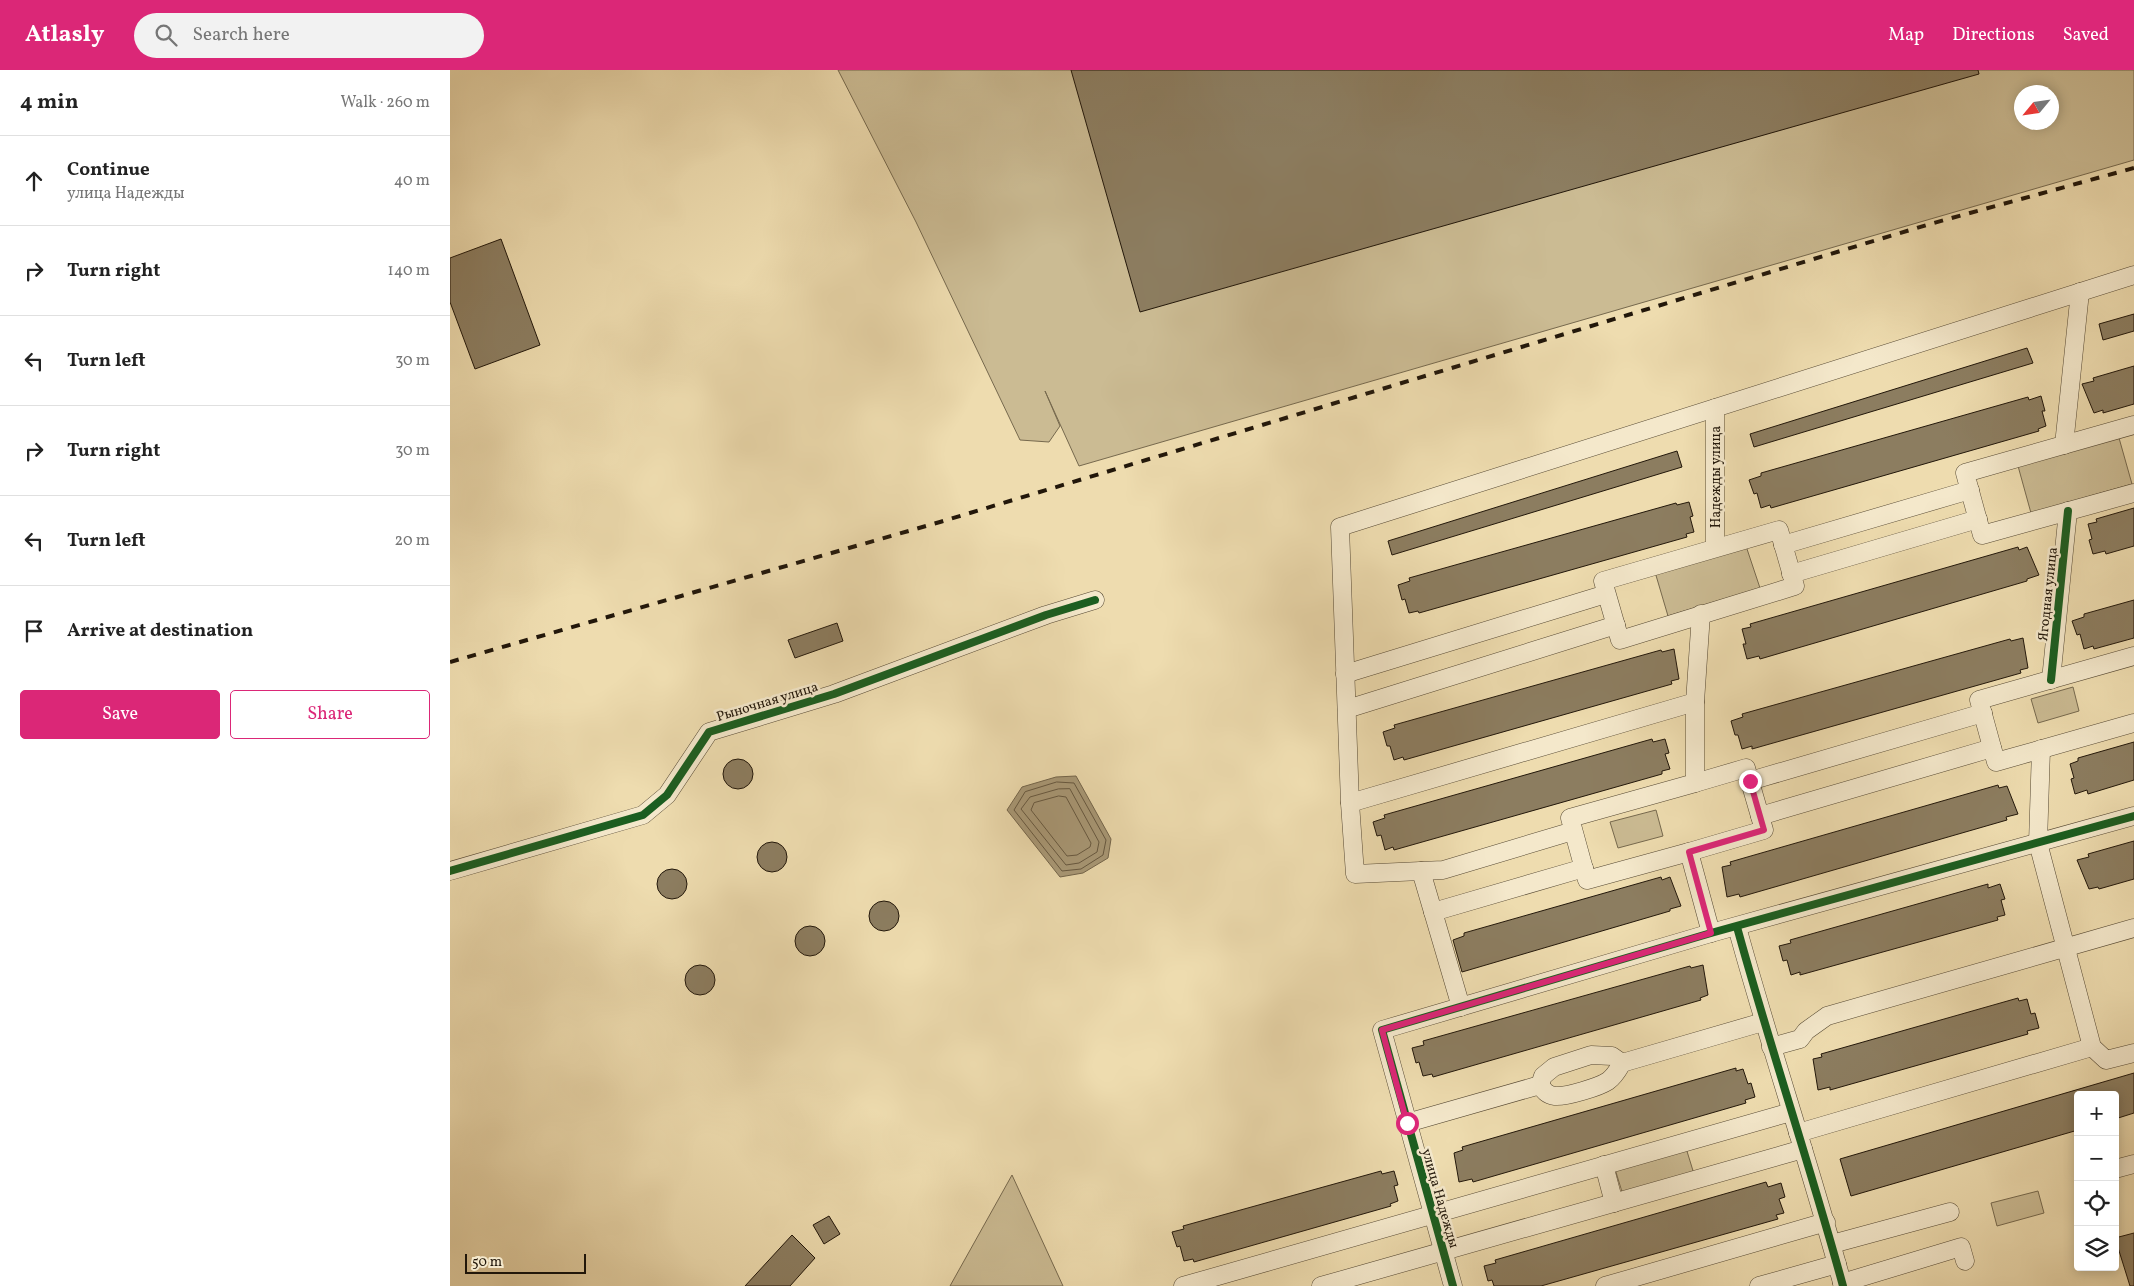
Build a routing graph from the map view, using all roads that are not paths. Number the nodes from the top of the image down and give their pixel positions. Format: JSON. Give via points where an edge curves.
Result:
{"nodes":[{"id":1,"x":2134,"y":275,"type":"edge"},
{"id":2,"x":2080,"y":292,"type":"junction"},
{"id":3,"x":1715,"y":408,"type":"junction"},
{"id":4,"x":2134,"y":425,"type":"edge"},
{"id":5,"x":2064,"y":445,"type":"junction"},
{"id":6,"x":1970,"y":490,"type":"junction"},
{"id":7,"x":2134,"y":493,"type":"edge"},
{"id":8,"x":2068,"y":511,"type":"junction"},
{"id":9,"x":1978,"y":519,"type":"junction"},
{"id":10,"x":1783,"y":545,"type":"junction"},
{"id":11,"x":1715,"y":547,"type":"junction"},
{"id":12,"x":1791,"y":574,"type":"junction"},
{"id":13,"x":1606,"y":594,"type":"junction"},
{"id":14,"x":1095,"y":600,"type":"dead end"},
{"id":15,"x":1701,"y":614,"type":"junction"},
{"id":16,"x":1616,"y":625,"type":"junction"},
{"id":17,"x":2134,"y":656,"type":"edge"},
{"id":18,"x":1345,"y":674,"type":"junction"},
{"id":19,"x":2050,"y":680,"type":"junction"},
{"id":20,"x":1695,"y":702,"type":"junction"},
{"id":21,"x":1347,"y":709,"type":"junction"},
{"id":22,"x":1982,"y":713,"type":"junction"},
{"id":23,"x":2134,"y":723,"type":"edge"},
{"id":24,"x":1992,"y":748,"type":"junction"},
{"id":25,"x":2041,"y":749,"type":"junction"},
{"id":26,"x":1750,"y":781,"type":"junction"},
{"id":27,"x":1695,"y":783,"type":"junction"},
{"id":28,"x":1350,"y":803,"type":"junction"},
{"id":29,"x":1760,"y":816,"type":"junction"},
{"id":30,"x":2134,"y":816,"type":"edge"},
{"id":31,"x":1573,"y":831,"type":"junction"},
{"id":32,"x":2038,"y":843,"type":"junction"},
{"id":33,"x":1689,"y":852,"type":"junction"},
{"id":34,"x":1584,"y":868,"type":"junction"},
{"id":35,"x":450,"y":871,"type":"edge"},
{"id":36,"x":1421,"y":871,"type":"junction"},
{"id":37,"x":1433,"y":912,"type":"junction"},
{"id":38,"x":1737,"y":927,"type":"junction"},
{"id":39,"x":2134,"y":928,"type":"edge"},
{"id":40,"x":1711,"y":933,"type":"junction"},
{"id":41,"x":2066,"y":946,"type":"junction"},
{"id":42,"x":1461,"y":1007,"type":"junction"},
{"id":43,"x":1763,"y":1022,"type":"junction"},
{"id":44,"x":1771,"y":1047,"type":"junction"},
{"id":45,"x":2092,"y":1047,"type":"junction"},
{"id":46,"x":2134,"y":1053,"type":"edge"},
{"id":47,"x":1622,"y":1062,"type":"junction"},
{"id":48,"x":1540,"y":1085,"type":"junction"},
{"id":49,"x":1791,"y":1112,"type":"junction"},
{"id":50,"x":1407,"y":1123,"type":"junction"},
{"id":51,"x":1800,"y":1141,"type":"junction"},
{"id":52,"x":2134,"y":1164,"type":"edge"},
{"id":53,"x":1604,"y":1165,"type":"junction"},
{"id":54,"x":2119,"y":1168,"type":"edge"},
{"id":55,"x":1614,"y":1203,"type":"junction"},
{"id":56,"x":1950,"y":1212,"type":"dead end"},
{"id":57,"x":1432,"y":1214,"type":"junction"},
{"id":58,"x":1826,"y":1222,"type":"junction"},
{"id":59,"x":1832,"y":1244,"type":"junction"},
{"id":60,"x":1443,"y":1252,"type":"junction"},
{"id":61,"x":1964,"y":1261,"type":"dead end"},
{"id":62,"x":1837,"y":1264,"type":"junction"},
{"id":63,"x":1842,"y":1284,"type":"edge"},
{"id":64,"x":1183,"y":1286,"type":"edge"},
{"id":65,"x":1321,"y":1286,"type":"edge"},
{"id":66,"x":1453,"y":1286,"type":"edge"},
{"id":67,"x":1605,"y":1286,"type":"edge"},
{"id":68,"x":1760,"y":1286,"type":"edge"}],
"edges":[{"from":1,"to":2,"type":"street"},
{"from":2,"to":3,"type":"street"},
{"from":2,"to":5,"type":"street"},
{"from":3,"to":11,"type":"street","name":"Надежды улица"},
{"from":3,"to":18,"type":"street","via":[[1340,527]]},
{"from":4,"to":5,"type":"street"},
{"from":5,"to":6,"type":"street","via":[[1965,473]]},
{"from":6,"to":9,"type":"street"},
{"from":6,"to":10,"type":"street"},
{"from":7,"to":8,"type":"street"},
{"from":8,"to":9,"type":"street","via":[[1982,535]]},
{"from":8,"to":19,"type":"street","name":"Ягодная улица"},
{"from":9,"to":12,"type":"street"},
{"from":10,"to":11,"type":"street","via":[[1778,530]]},
{"from":10,"to":12,"type":"street"},
{"from":11,"to":13,"type":"street","via":[[1603,581]]},
{"from":12,"to":15,"type":"street","via":[[1795,586]]},
{"from":13,"to":16,"type":"street"},
{"from":13,"to":18,"type":"street"},
{"from":14,"to":35,"type":"street","name":"Рыночная улица","via":[[834,694],[709,732],[668,795],[643,815]]},
{"from":15,"to":16,"type":"street","via":[[1620,640]]},
{"from":15,"to":20,"type":"street"},
{"from":16,"to":21,"type":"street"},
{"from":17,"to":19,"type":"street"},
{"from":18,"to":21,"type":"street"},
{"from":19,"to":22,"type":"street","via":[[1979,700]]},
{"from":20,"to":27,"type":"street"},
{"from":20,"to":28,"type":"street"},
{"from":21,"to":28,"type":"street"},
{"from":22,"to":24,"type":"street"},
{"from":22,"to":26,"type":"street"},
{"from":23,"to":25,"type":"street"},
{"from":24,"to":25,"type":"street","via":[[1996,762]]},
{"from":24,"to":29,"type":"street"},
{"from":25,"to":32,"type":"street"},
{"from":26,"to":27,"type":"street","via":[[1746,768]]},
{"from":26,"to":29,"type":"street"},
{"from":27,"to":31,"type":"street","via":[[1570,818]]},
{"from":28,"to":36,"type":"street","via":[[1355,874]]},
{"from":29,"to":33,"type":"street","via":[[1764,830]]},
{"from":30,"to":32,"type":"street"},
{"from":31,"to":34,"type":"street"},
{"from":31,"to":36,"type":"street","via":[[1442,870]]},
{"from":32,"to":38,"type":"street"},
{"from":32,"to":41,"type":"street"},
{"from":33,"to":34,"type":"street","via":[[1587,880]]},
{"from":33,"to":40,"type":"street"},
{"from":34,"to":37,"type":"street"},
{"from":36,"to":37,"type":"street"},
{"from":37,"to":42,"type":"street"},
{"from":38,"to":40,"type":"street"},
{"from":38,"to":43,"type":"street"},
{"from":39,"to":41,"type":"street"},
{"from":40,"to":42,"type":"street"},
{"from":41,"to":44,"type":"street","via":[[1827,1016],[1800,1039]]},
{"from":41,"to":45,"type":"street"},
{"from":42,"to":50,"type":"street","name":"улица Надежды","via":[[1382,1030]]},
{"from":43,"to":44,"type":"street"},
{"from":43,"to":47,"type":"street"},
{"from":44,"to":49,"type":"street"},
{"from":45,"to":46,"type":"street","via":[[2106,1060]]},
{"from":45,"to":51,"type":"street"},
{"from":47,"to":48,"type":"street","via":[[1612,1056],[1591,1055],[1554,1067],[1543,1076]]},
{"from":47,"to":48,"type":"street","via":[[1615,1075],[1606,1082],[1566,1094],[1544,1093]]},
{"from":48,"to":50,"type":"street"},
{"from":49,"to":51,"type":"street"},
{"from":49,"to":53,"type":"street"},
{"from":50,"to":57,"type":"street","name":"улица Надежды"},
{"from":51,"to":55,"type":"street"},
{"from":51,"to":58,"type":"street"},
{"from":52,"to":54,"type":"street"},
{"from":53,"to":55,"type":"street"},
{"from":53,"to":57,"type":"street"},
{"from":55,"to":60,"type":"street"},
{"from":56,"to":59,"type":"street"},
{"from":57,"to":60,"type":"street","name":"улица Надежды"},
{"from":57,"to":64,"type":"street"},
{"from":58,"to":59,"type":"street"},
{"from":58,"to":67,"type":"street"},
{"from":59,"to":62,"type":"street"},
{"from":60,"to":65,"type":"street"},
{"from":60,"to":66,"type":"street","name":"улица Надежды"},
{"from":61,"to":63,"type":"street","via":[[1961,1247]]},
{"from":62,"to":63,"type":"street"},
{"from":62,"to":68,"type":"street"}]}
